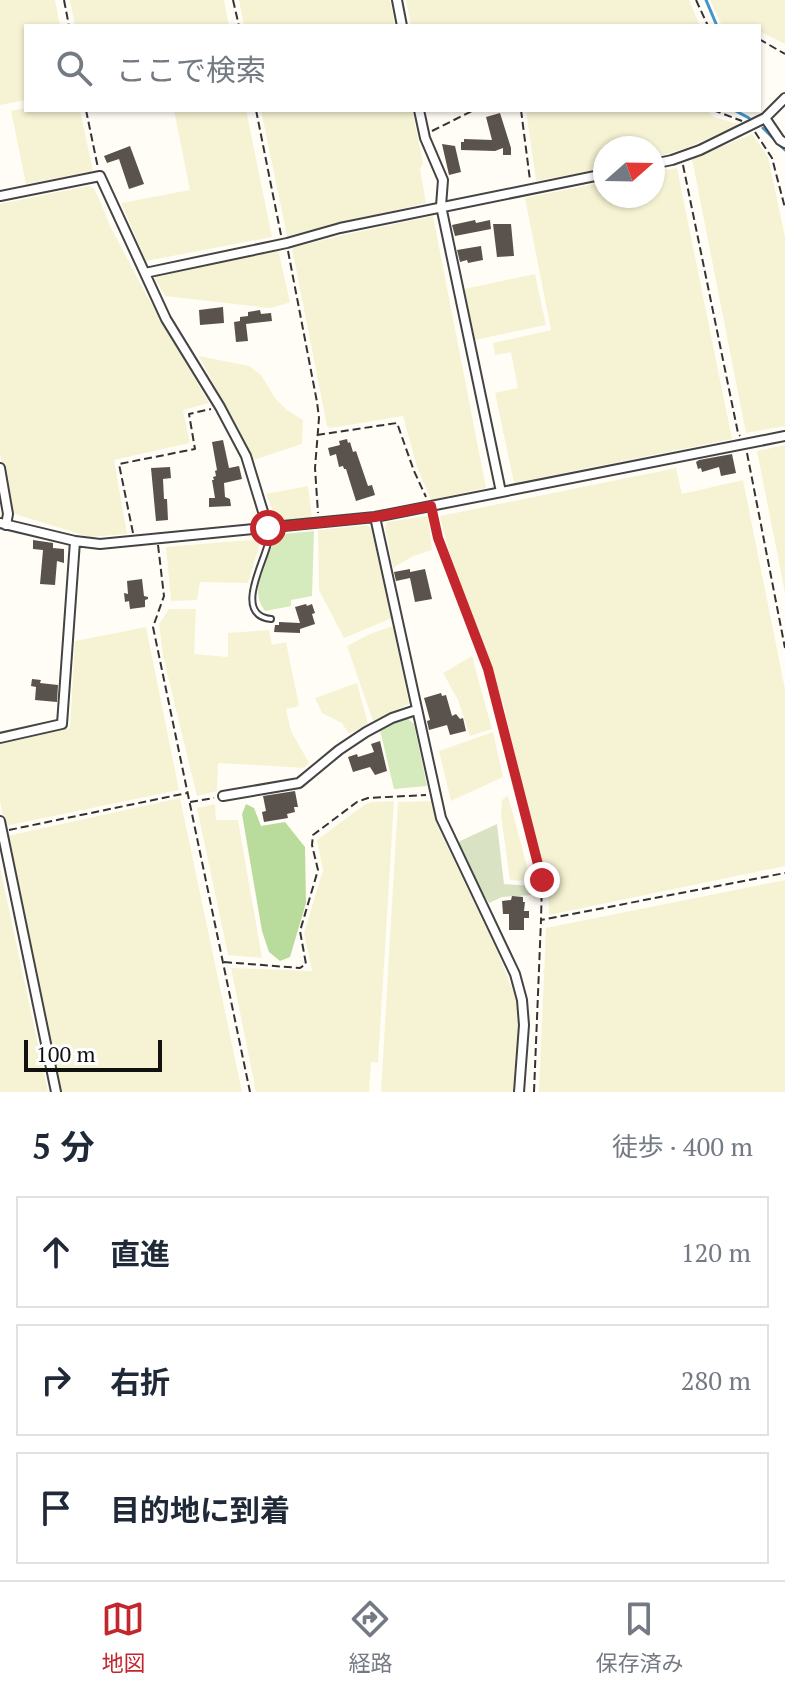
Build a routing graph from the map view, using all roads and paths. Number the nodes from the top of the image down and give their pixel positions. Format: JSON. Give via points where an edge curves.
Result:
{"nodes":[{"id":1,"x":64,"y":0,"type":"edge"},
{"id":2,"x":233,"y":0,"type":"edge"},
{"id":3,"x":397,"y":0,"type":"edge"},
{"id":4,"x":696,"y":0,"type":"edge"},
{"id":5,"x":69,"y":24,"type":"edge"},
{"id":6,"x":239,"y":24,"type":"edge"},
{"id":7,"x":402,"y":24,"type":"edge"},
{"id":8,"x":707,"y":24,"type":"edge"},
{"id":9,"x":761,"y":40,"type":"edge"},
{"id":10,"x":785,"y":54,"type":"edge"},
{"id":11,"x":785,"y":98,"type":"edge"},
{"id":12,"x":86,"y":112,"type":"edge"},
{"id":13,"x":256,"y":112,"type":"edge"},
{"id":14,"x":419,"y":112,"type":"edge"},
{"id":15,"x":470,"y":112,"type":"edge"},
{"id":16,"x":521,"y":112,"type":"edge"},
{"id":17,"x":718,"y":112,"type":"edge"},
{"id":18,"x":765,"y":118,"type":"junction"},
{"id":19,"x":751,"y":125,"type":"junction"},
{"id":20,"x":424,"y":135,"type":"junction"},
{"id":21,"x":785,"y":143,"type":"edge"},
{"id":22,"x":681,"y":157,"type":"junction"},
{"id":23,"x":665,"y":161,"type":"edge"},
{"id":24,"x":100,"y":176,"type":"junction"},
{"id":25,"x":593,"y":176,"type":"edge"},
{"id":26,"x":531,"y":189,"type":"junction"},
{"id":27,"x":0,"y":196,"type":"edge"},
{"id":28,"x":441,"y":206,"type":"junction"},
{"id":29,"x":785,"y":208,"type":"edge"},
{"id":30,"x":285,"y":243,"type":"junction"},
{"id":31,"x":145,"y":273,"type":"junction"},
{"id":32,"x":220,"y":407,"type":"junction"},
{"id":33,"x":317,"y":435,"type":"junction"},
{"id":34,"x":785,"y":436,"type":"edge"},
{"id":35,"x":745,"y":444,"type":"junction"},
{"id":36,"x":0,"y":468,"type":"edge"},
{"id":37,"x":501,"y":492,"type":"junction"},
{"id":38,"x":431,"y":506,"type":"junction"},
{"id":39,"x":375,"y":517,"type":"junction"},
{"id":40,"x":318,"y":522,"type":"junction"},
{"id":41,"x":3,"y":524,"type":"edge"},
{"id":42,"x":268,"y":528,"type":"junction"},
{"id":43,"x":157,"y":540,"type":"junction"},
{"id":44,"x":75,"y":541,"type":"junction"},
{"id":45,"x":135,"y":541,"type":"junction"},
{"id":46,"x":271,"y":619,"type":"dead end"},
{"id":47,"x":785,"y":648,"type":"edge"},
{"id":48,"x":416,"y":710,"type":"junction"},
{"id":49,"x":0,"y":738,"type":"edge"},
{"id":50,"x":188,"y":793,"type":"junction"},
{"id":51,"x":436,"y":795,"type":"junction"},
{"id":52,"x":223,"y":796,"type":"joint"},
{"id":53,"x":190,"y":802,"type":"junction"},
{"id":54,"x":0,"y":821,"type":"edge"},
{"id":55,"x":2,"y":831,"type":"junction"},
{"id":56,"x":785,"y":873,"type":"edge"},
{"id":57,"x":541,"y":920,"type":"junction"},
{"id":58,"x":223,"y":962,"type":"junction"},
{"id":59,"x":56,"y":1092,"type":"edge"},
{"id":60,"x":250,"y":1092,"type":"edge"},
{"id":61,"x":519,"y":1092,"type":"edge"},
{"id":62,"x":534,"y":1092,"type":"edge"}],
"edges":[{"from":1,"to":5,"type":"path"},
{"from":2,"to":6,"type":"path"},
{"from":3,"to":7,"type":"street"},
{"from":4,"to":8,"type":"path"},
{"from":9,"to":10,"type":"path"},
{"from":11,"to":18,"type":"street"},
{"from":12,"to":24,"type":"path"},
{"from":13,"to":30,"type":"path"},
{"from":14,"to":20,"type":"street"},
{"from":15,"to":20,"type":"path"},
{"from":16,"to":26,"type":"path"},
{"from":17,"to":19,"type":"path"},
{"from":18,"to":19,"type":"street"},
{"from":18,"to":21,"type":"street"},
{"from":19,"to":22,"type":"street"},
{"from":19,"to":29,"type":"path","via":[[772,158]]},
{"from":20,"to":28,"type":"street","via":[[443,180]]},
{"from":22,"to":23,"type":"street"},
{"from":22,"to":35,"type":"path","via":[[738,433]]},
{"from":24,"to":27,"type":"street"},
{"from":24,"to":31,"type":"street"},
{"from":25,"to":26,"type":"street"},
{"from":26,"to":28,"type":"street"},
{"from":28,"to":30,"type":"street"},
{"from":28,"to":37,"type":"street"},
{"from":30,"to":31,"type":"street"},
{"from":30,"to":33,"type":"path","via":[[317,402]]},
{"from":31,"to":32,"type":"street","via":[[166,319]]},
{"from":32,"to":42,"type":"street","via":[[246,456]]},
{"from":32,"to":45,"type":"path","via":[[189,414],[195,449],[119,464]]},
{"from":33,"to":38,"type":"path","via":[[397,423]]},
{"from":33,"to":40,"type":"path"},
{"from":34,"to":35,"type":"street"},
{"from":35,"to":37,"type":"street"},
{"from":35,"to":47,"type":"path"},
{"from":36,"to":41,"type":"street","via":[[8,514]]},
{"from":37,"to":38,"type":"street"},
{"from":38,"to":39,"type":"street"},
{"from":38,"to":57,"type":"path","via":[[488,669],[542,880]]},
{"from":39,"to":40,"type":"street"},
{"from":39,"to":48,"type":"street"},
{"from":40,"to":42,"type":"street"},
{"from":41,"to":44,"type":"street"},
{"from":42,"to":43,"type":"street"},
{"from":42,"to":46,"type":"lane","via":[[269,541],[251,597],[257,614]]},
{"from":43,"to":45,"type":"street"},
{"from":43,"to":50,"type":"path","via":[[164,596],[153,627]]},
{"from":44,"to":45,"type":"street"},
{"from":44,"to":49,"type":"street","via":[[62,724]]},
{"from":48,"to":51,"type":"street"},
{"from":48,"to":52,"type":"street","via":[[366,732],[299,783]]},
{"from":50,"to":53,"type":"path"},
{"from":50,"to":55,"type":"path"},
{"from":51,"to":58,"type":"path","via":[[368,798],[313,835],[318,870],[300,931],[306,964],[300,968]]},
{"from":51,"to":61,"type":"street","via":[[451,842],[515,974],[524,1025]]},
{"from":52,"to":53,"type":"path"},
{"from":53,"to":58,"type":"path"},
{"from":54,"to":55,"type":"street"},
{"from":55,"to":59,"type":"street"},
{"from":56,"to":57,"type":"path"},
{"from":57,"to":62,"type":"path"},
{"from":58,"to":60,"type":"path"}]}
